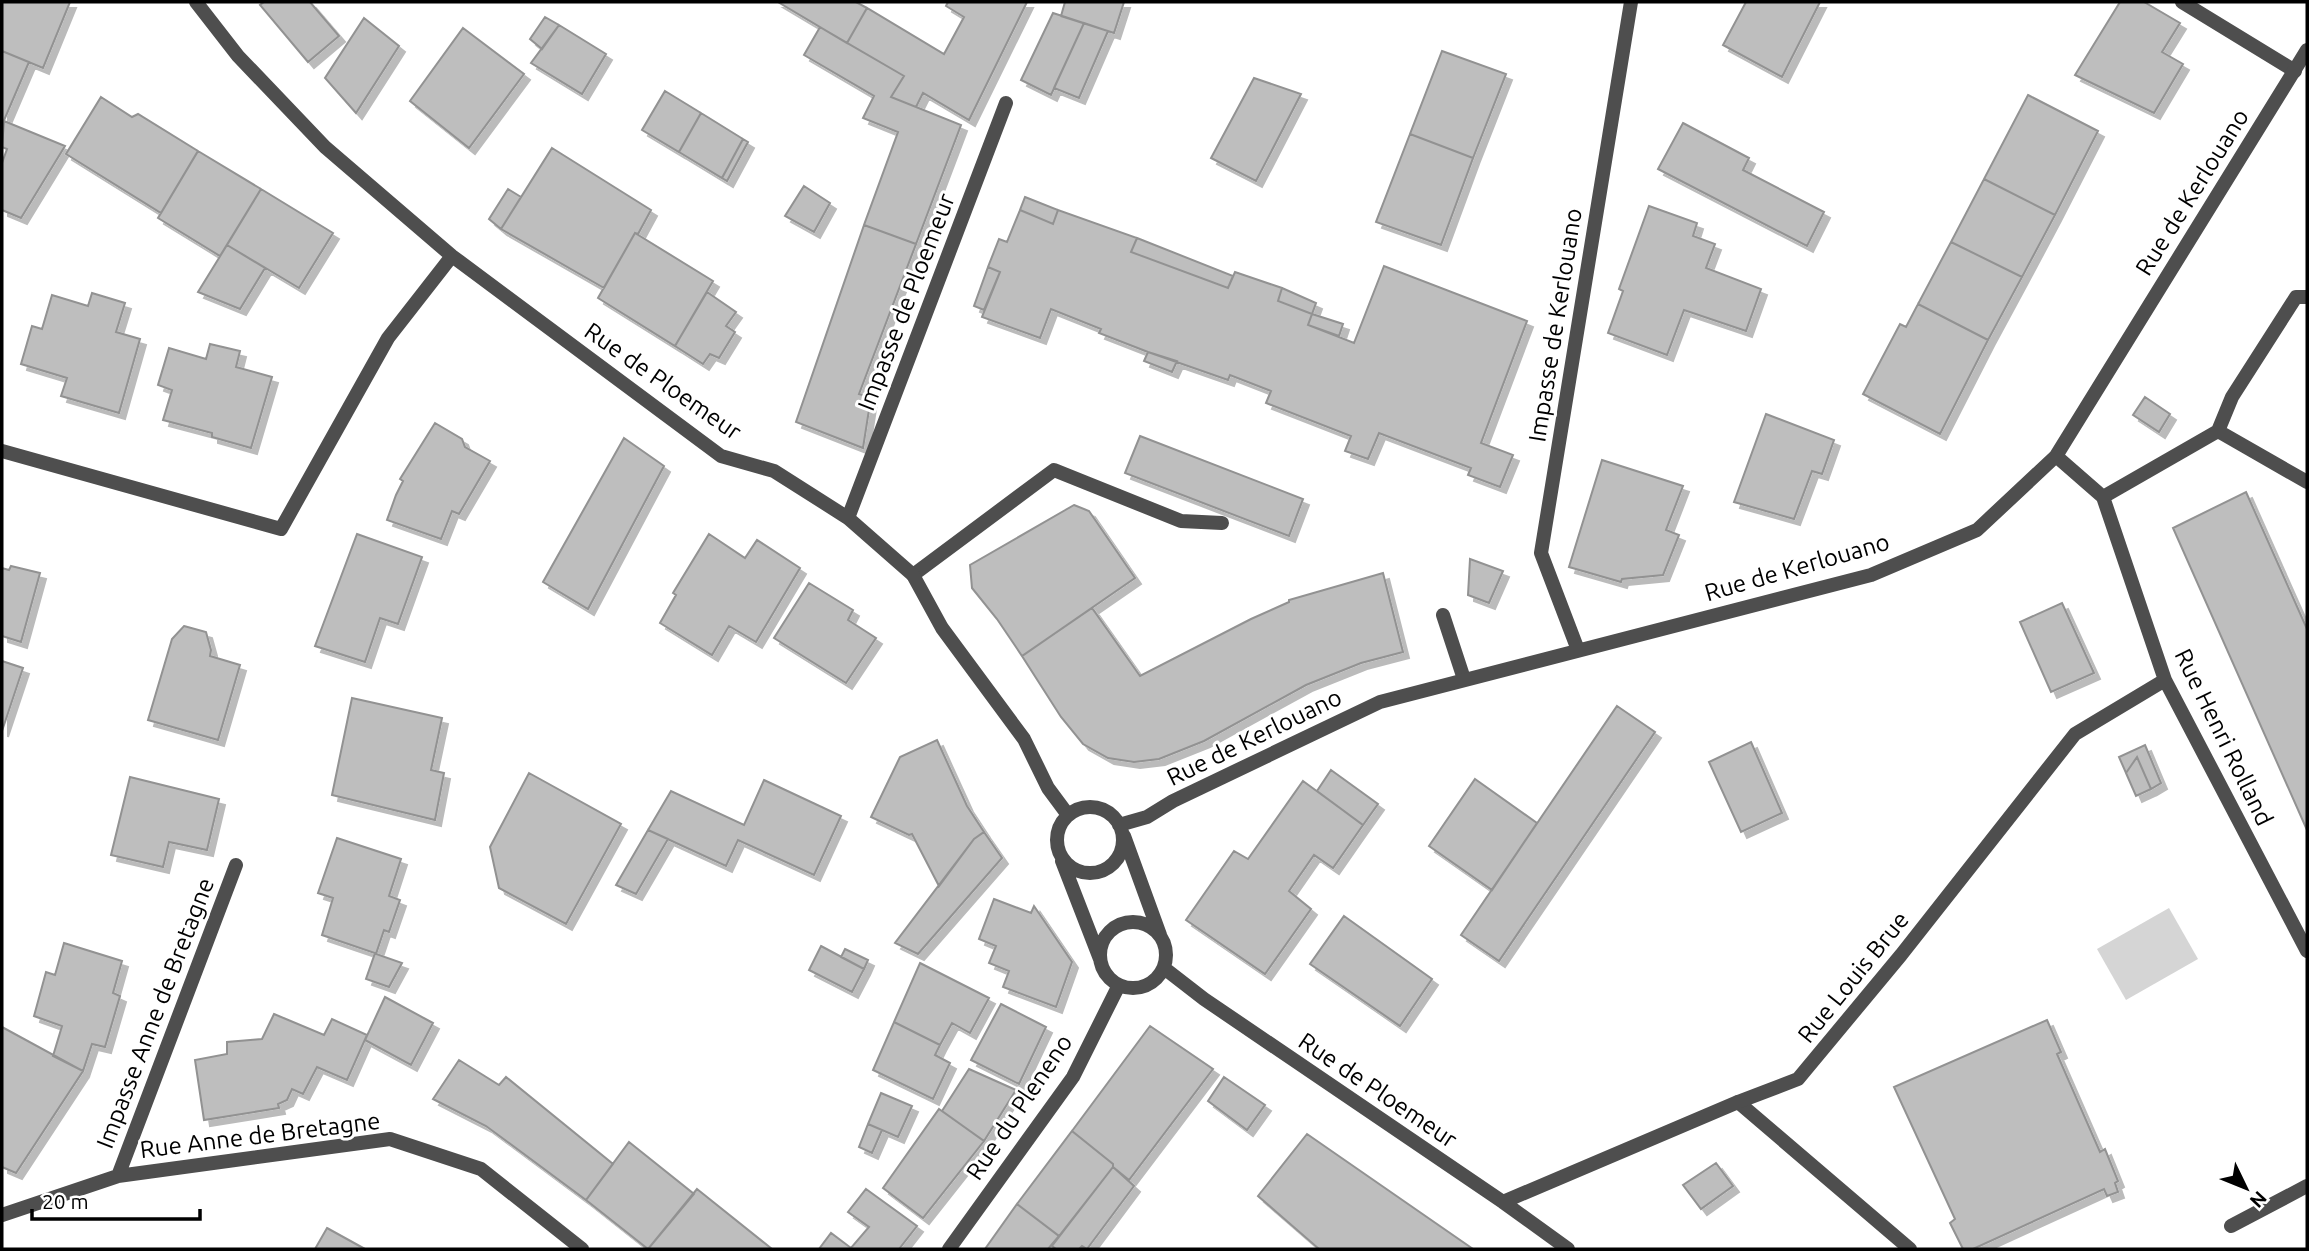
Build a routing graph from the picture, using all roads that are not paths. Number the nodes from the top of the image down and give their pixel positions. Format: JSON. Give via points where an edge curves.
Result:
{"nodes":[{"id":1,"x":196,"y":2,"type":"edge"},
{"id":2,"x":1632,"y":2,"type":"edge"},
{"id":3,"x":2182,"y":2,"type":"edge"},
{"id":4,"x":2307,"y":50,"type":"edge"},
{"id":5,"x":2295,"y":71,"type":"junction"},
{"id":6,"x":1006,"y":103,"type":"dead end"},
{"id":7,"x":452,"y":256,"type":"junction"},
{"id":8,"x":2307,"y":297,"type":"edge"},
{"id":9,"x":2218,"y":431,"type":"junction"},
{"id":10,"x":2,"y":451,"type":"edge"},
{"id":11,"x":2056,"y":456,"type":"junction"},
{"id":12,"x":2307,"y":482,"type":"edge"},
{"id":13,"x":2103,"y":497,"type":"junction"},
{"id":14,"x":848,"y":518,"type":"junction"},
{"id":15,"x":1222,"y":523,"type":"dead end"},
{"id":16,"x":913,"y":575,"type":"junction"},
{"id":17,"x":1443,"y":615,"type":"dead end"},
{"id":18,"x":1578,"y":650,"type":"junction"},
{"id":19,"x":1464,"y":679,"type":"junction"},
{"id":20,"x":2165,"y":680,"type":"junction"},
{"id":21,"x":1068,"y":815,"type":"junction"},
{"id":22,"x":1121,"y":829,"type":"junction"},
{"id":23,"x":1060,"y":856,"type":"junction"},
{"id":24,"x":236,"y":865,"type":"dead end"},
{"id":25,"x":1161,"y":936,"type":"junction"},
{"id":26,"x":2307,"y":951,"type":"edge"},
{"id":27,"x":1100,"y":960,"type":"junction"},
{"id":28,"x":1164,"y":968,"type":"junction"},
{"id":29,"x":1119,"y":985,"type":"junction"},
{"id":30,"x":1738,"y":1102,"type":"junction"},
{"id":31,"x":118,"y":1176,"type":"junction"},
{"id":32,"x":2307,"y":1186,"type":"edge"},
{"id":33,"x":1503,"y":1202,"type":"junction"},
{"id":34,"x":2,"y":1215,"type":"edge"},
{"id":35,"x":2231,"y":1226,"type":"dead end"},
{"id":36,"x":582,"y":1249,"type":"edge"},
{"id":37,"x":949,"y":1249,"type":"edge"},
{"id":38,"x":1568,"y":1249,"type":"edge"},
{"id":39,"x":1910,"y":1249,"type":"edge"}],
"edges":[{"from":1,"to":7,"type":"street","name":"Rue de Ploemeur","via":[[238,56],[325,147]]},
{"from":2,"to":18,"type":"street","name":"Impasse de Kerlouano","via":[[1541,553]]},
{"from":3,"to":5,"type":"street"},
{"from":4,"to":5,"type":"street","name":"Rue de Kerlouano"},
{"from":5,"to":11,"type":"street","name":"Rue de Kerlouano"},
{"from":6,"to":14,"type":"street","name":"Impasse de Ploemeur"},
{"from":7,"to":10,"type":"street","via":[[388,338],[281,529]]},
{"from":7,"to":14,"type":"street","name":"Rue de Ploemeur","via":[[721,456],[774,471]]},
{"from":8,"to":9,"type":"street","via":[[2296,297],[2232,397]]},
{"from":9,"to":12,"type":"street"},
{"from":9,"to":13,"type":"street"},
{"from":11,"to":13,"type":"street"},
{"from":11,"to":18,"type":"street","name":"Rue de Kerlouano","via":[[1977,530],[1871,575]]},
{"from":13,"to":20,"type":"street","name":"Rue Henri Rolland"},
{"from":14,"to":16,"type":"street","name":"Rue de Ploemeur"},
{"from":15,"to":16,"type":"street","via":[[1181,521],[1054,471]]},
{"from":16,"to":21,"type":"street","name":"Rue de Ploemeur","via":[[942,628],[1024,739],[1048,788]]},
{"from":17,"to":19,"type":"street"},
{"from":18,"to":19,"type":"street","name":"Rue de Kerlouano"},
{"from":19,"to":22,"type":"street","name":"Rue de Kerlouano","via":[[1380,702]]},
{"from":20,"to":26,"type":"street","name":"Rue Henri Rolland"},
{"from":20,"to":30,"type":"street","name":"Rue Louis Brue","via":[[2075,734],[1798,1079]]},
{"from":21,"to":22,"type":"street","via":[[1077,809],[1099,809],[1109,813]]},
{"from":21,"to":23,"type":"street","via":[[1057,835]]},
{"from":22,"to":23,"type":"street","via":[[1123,843],[1115,863],[1102,871],[1076,871]]},
{"from":22,"to":25,"type":"street"},
{"from":23,"to":27,"type":"street"},
{"from":24,"to":31,"type":"street","name":"Impasse Anne de Bretagne"},
{"from":25,"to":27,"type":"street","via":[[1143,924],[1121,925],[1105,939]]},
{"from":25,"to":28,"type":"street","via":[[1167,957]]},
{"from":27,"to":29,"type":"street"},
{"from":28,"to":29,"type":"street","via":[[1150,985],[1130,989]]},
{"from":28,"to":33,"type":"street","name":"Rue de Ploemeur"},
{"from":29,"to":37,"type":"street","name":"Rue du Pleneno","via":[[1073,1077]]},
{"from":30,"to":33,"type":"street","name":"Rue Louis Brue"},
{"from":30,"to":39,"type":"street"},
{"from":31,"to":34,"type":"street","name":"Rue Anne de Bretagne"},
{"from":31,"to":36,"type":"street","name":"Rue Anne de Bretagne","via":[[390,1139],[481,1169]]},
{"from":32,"to":35,"type":"street"},
{"from":33,"to":38,"type":"street","name":"Rue de Ploemeur"}]}
